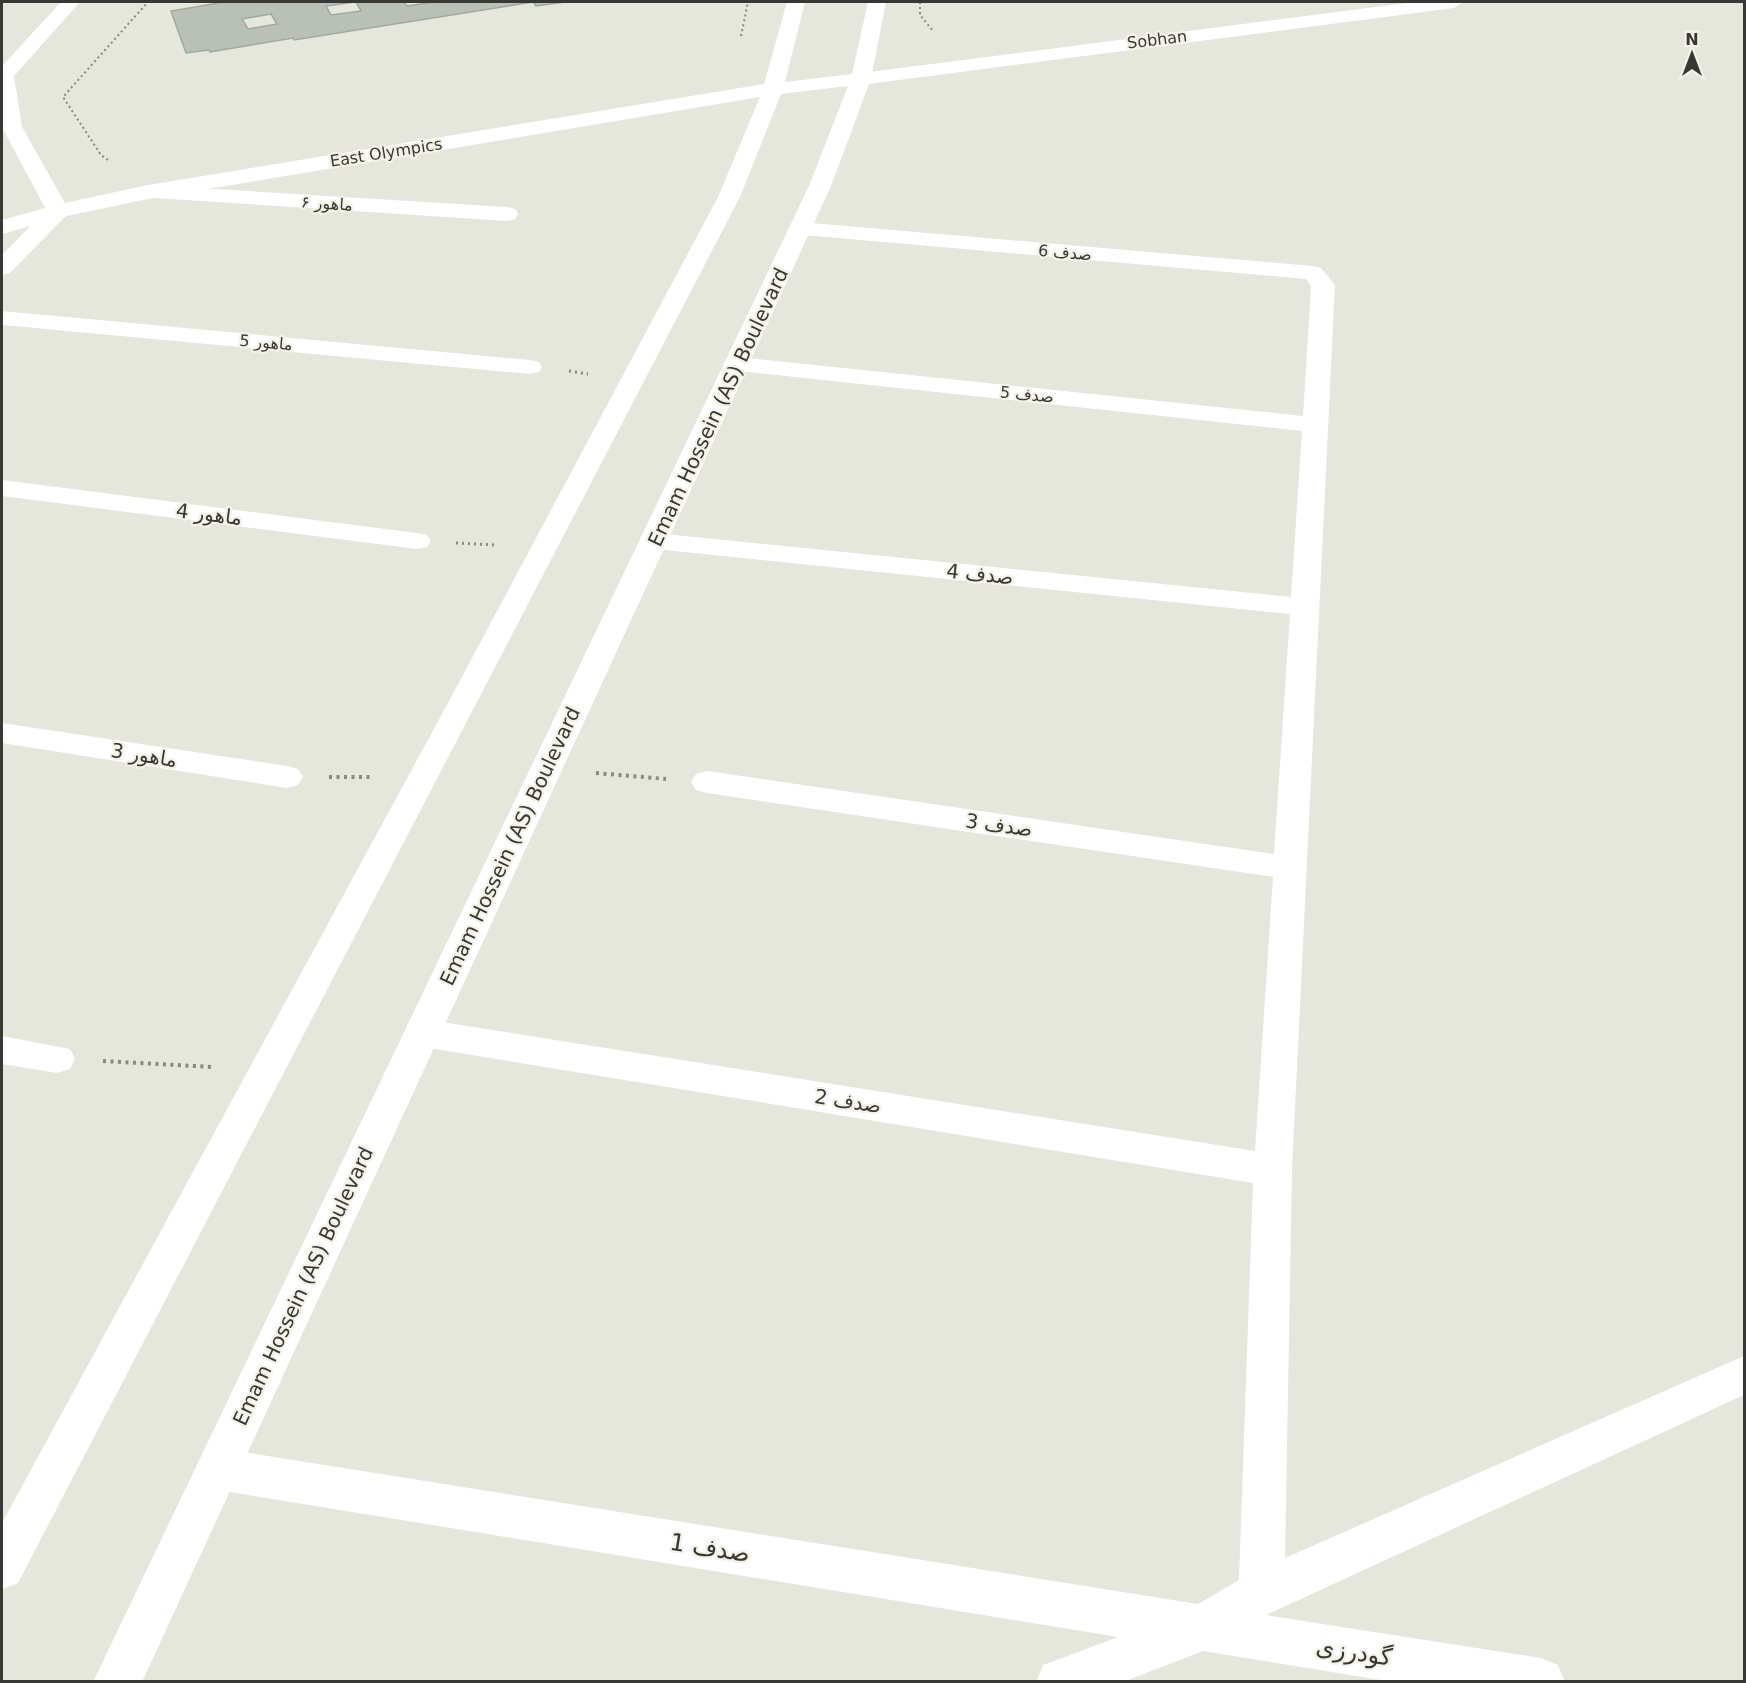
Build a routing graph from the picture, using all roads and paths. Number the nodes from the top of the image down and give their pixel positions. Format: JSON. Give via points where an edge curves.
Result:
{"nodes":[{"id":1,"x":71,"y":2,"type":"edge"},
{"id":2,"x":796,"y":2,"type":"edge"},
{"id":3,"x":877,"y":2,"type":"edge"},
{"id":4,"x":1454,"y":2,"type":"edge"},
{"id":5,"x":4,"y":72,"type":"edge"},
{"id":6,"x":861,"y":79,"type":"junction"},
{"id":7,"x":773,"y":89,"type":"junction"},
{"id":8,"x":148,"y":192,"type":"junction"},
{"id":9,"x":58,"y":211,"type":"junction"},
{"id":10,"x":507,"y":214,"type":"dead end"},
{"id":11,"x":2,"y":227,"type":"edge"},
{"id":12,"x":800,"y":229,"type":"junction"},
{"id":13,"x":2,"y":268,"type":"edge"},
{"id":14,"x":2,"y":318,"type":"edge"},
{"id":15,"x":738,"y":364,"type":"junction"},
{"id":16,"x":531,"y":367,"type":"joint"},
{"id":17,"x":634,"y":379,"type":"junction"},
{"id":18,"x":1315,"y":424,"type":"junction"},
{"id":19,"x":2,"y":488,"type":"edge"},
{"id":20,"x":417,"y":541,"type":"joint"},
{"id":21,"x":655,"y":541,"type":"junction"},
{"id":22,"x":545,"y":548,"type":"junction"},
{"id":23,"x":1305,"y":607,"type":"junction"},
{"id":24,"x":2,"y":734,"type":"edge"},
{"id":25,"x":547,"y":770,"type":"junction"},
{"id":26,"x":287,"y":777,"type":"joint"},
{"id":27,"x":424,"y":777,"type":"junction"},
{"id":28,"x":707,"y":782,"type":"joint"},
{"id":29,"x":1291,"y":868,"type":"junction"},
{"id":30,"x":423,"y":1034,"type":"junction"},
{"id":31,"x":2,"y":1050,"type":"edge"},
{"id":32,"x":57,"y":1059,"type":"joint"},
{"id":33,"x":267,"y":1070,"type":"junction"},
{"id":34,"x":1273,"y":1170,"type":"junction"},
{"id":35,"x":1744,"y":1375,"type":"edge"},
{"id":36,"x":218,"y":1469,"type":"junction"},
{"id":37,"x":2,"y":1567,"type":"edge"},
{"id":38,"x":1261,"y":1592,"type":"junction"},
{"id":39,"x":1202,"y":1628,"type":"junction"},
{"id":40,"x":117,"y":1682,"type":"edge"},
{"id":41,"x":1060,"y":1682,"type":"edge"},
{"id":42,"x":1541,"y":1682,"type":"edge"}],
"edges":[{"from":1,"to":5,"type":"street"},
{"from":2,"to":7,"type":"street"},
{"from":3,"to":6,"type":"street","name":"Emam Hossein (AS) Boulevard"},
{"from":4,"to":6,"type":"street","name":"Sobhan"},
{"from":5,"to":9,"type":"street","via":[[12,127]]},
{"from":6,"to":7,"type":"street","name":"Sobhan"},
{"from":6,"to":12,"type":"street","name":"Emam Hossein (AS) Boulevard"},
{"from":7,"to":8,"type":"street","name":"East Olympics"},
{"from":7,"to":17,"type":"street","via":[[729,197]]},
{"from":8,"to":9,"type":"street","name":"East Olympics"},
{"from":8,"to":10,"type":"street","name":"ماهور ۶"},
{"from":9,"to":11,"type":"street","name":"East Olympics"},
{"from":9,"to":13,"type":"street"},
{"from":12,"to":15,"type":"street","name":"Emam Hossein (AS) Boulevard"},
{"from":12,"to":18,"type":"street","name":"صدف 6","via":[[1313,273],[1323,285]]},
{"from":14,"to":16,"type":"street","name":"ماهور 5"},
{"from":15,"to":18,"type":"street","name":"صدف 5"},
{"from":15,"to":21,"type":"street","name":"Emam Hossein (AS) Boulevard"},
{"from":16,"to":17,"type":"path"},
{"from":17,"to":22,"type":"street"},
{"from":18,"to":23,"type":"street"},
{"from":19,"to":20,"type":"street","name":"ماهور 4"},
{"from":20,"to":22,"type":"path"},
{"from":21,"to":23,"type":"street","name":"صدف 4"},
{"from":21,"to":25,"type":"street","name":"Emam Hossein (AS) Boulevard"},
{"from":22,"to":27,"type":"street"},
{"from":23,"to":29,"type":"street"},
{"from":24,"to":26,"type":"street","name":"ماهور 3"},
{"from":25,"to":28,"type":"path"},
{"from":25,"to":30,"type":"street","name":"Emam Hossein (AS) Boulevard"},
{"from":26,"to":27,"type":"path"},
{"from":27,"to":33,"type":"street"},
{"from":28,"to":29,"type":"street","name":"صدف 3"},
{"from":29,"to":34,"type":"street"},
{"from":30,"to":34,"type":"street","name":"صدف 2"},
{"from":30,"to":36,"type":"street","name":"Emam Hossein (AS) Boulevard"},
{"from":31,"to":32,"type":"street"},
{"from":32,"to":33,"type":"path"},
{"from":33,"to":37,"type":"street"},
{"from":34,"to":38,"type":"street"},
{"from":35,"to":38,"type":"street"},
{"from":36,"to":39,"type":"street","name":"صدف 1"},
{"from":36,"to":40,"type":"street","name":"Emam Hossein (AS) Boulevard"},
{"from":38,"to":39,"type":"street"},
{"from":39,"to":41,"type":"street"},
{"from":39,"to":42,"type":"street","name":"گودرزی"}]}
